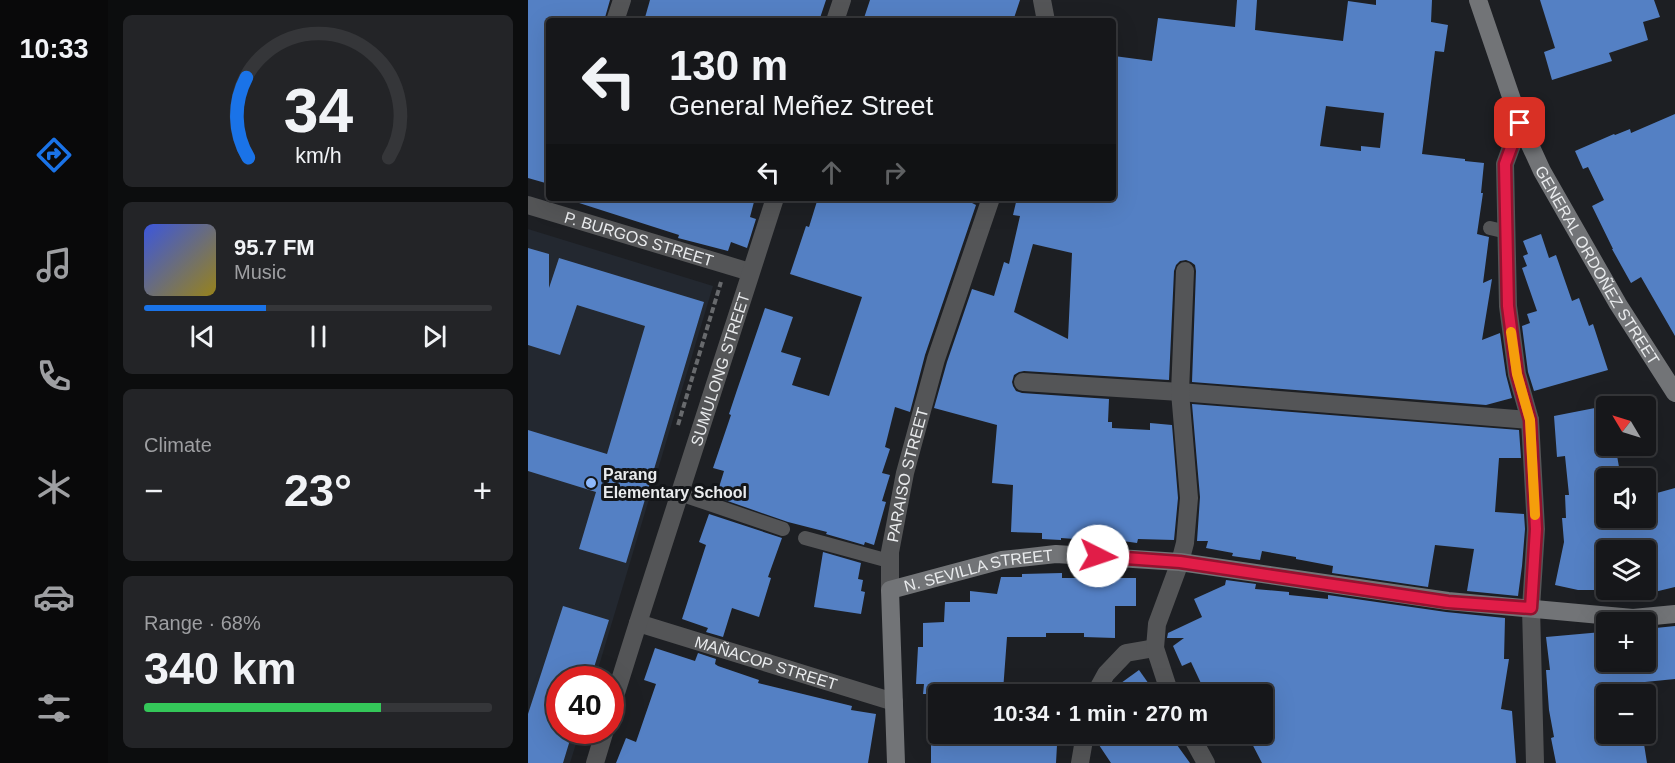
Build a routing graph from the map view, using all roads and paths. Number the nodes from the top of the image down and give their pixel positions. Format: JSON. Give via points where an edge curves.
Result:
{"nodes":[{"id":1,"x":622,"y":0,"type":"edge"},
{"id":2,"x":842,"y":0,"type":"edge"},
{"id":3,"x":1042,"y":0,"type":"edge"},
{"id":4,"x":1478,"y":0,"type":"edge"},
{"id":5,"x":616,"y":18,"type":"edge"},
{"id":6,"x":836,"y":18,"type":"edge"},
{"id":7,"x":1045,"y":18,"type":"edge"},
{"id":8,"x":1520,"y":123,"type":"junction"},
{"id":9,"x":774,"y":201,"type":"edge"},
{"id":10,"x":990,"y":201,"type":"edge"},
{"id":11,"x":528,"y":205,"type":"edge"},
{"id":12,"x":555,"y":205,"type":"edge"},
{"id":13,"x":1185,"y":271,"type":"dead end"},
{"id":14,"x":750,"y":272,"type":"junction"},
{"id":15,"x":1023,"y":382,"type":"dead end"},
{"id":16,"x":1180,"y":392,"type":"junction"},
{"id":17,"x":1675,"y":393,"type":"edge"},
{"id":18,"x":1530,"y":420,"type":"junction"},
{"id":19,"x":680,"y":494,"type":"junction"},
{"id":20,"x":783,"y":529,"type":"dead end"},
{"id":21,"x":805,"y":538,"type":"dead end"},
{"id":22,"x":889,"y":561,"type":"junction"},
{"id":23,"x":1180,"y":562,"type":"junction"},
{"id":24,"x":890,"y":590,"type":"junction"},
{"id":25,"x":1531,"y":608,"type":"junction"},
{"id":26,"x":1675,"y":614,"type":"edge"},
{"id":27,"x":638,"y":623,"type":"junction"},
{"id":28,"x":1155,"y":648,"type":"junction"},
{"id":29,"x":624,"y":668,"type":"edge"},
{"id":30,"x":1100,"y":684,"type":"edge"},
{"id":31,"x":1167,"y":684,"type":"edge"},
{"id":32,"x":894,"y":702,"type":"junction"},
{"id":33,"x":601,"y":744,"type":"edge"},
{"id":34,"x":1083,"y":744,"type":"edge"},
{"id":35,"x":1196,"y":744,"type":"edge"},
{"id":36,"x":595,"y":763,"type":"edge"},
{"id":37,"x":896,"y":763,"type":"edge"},
{"id":38,"x":1080,"y":763,"type":"edge"},
{"id":39,"x":1206,"y":763,"type":"edge"},
{"id":40,"x":1535,"y":763,"type":"edge"}],
"edges":[{"from":1,"to":5,"type":"street"},
{"from":2,"to":6,"type":"street"},
{"from":3,"to":7,"type":"street"},
{"from":4,"to":8,"type":"street","name":"GENERAL ORDOÑEZ STREET"},
{"from":8,"to":17,"type":"street","name":"GENERAL ORDOÑEZ STREET","via":[[1563,210]]},
{"from":8,"to":18,"type":"street","via":[[1505,164],[1498,230],[1517,374]]},
{"from":9,"to":14,"type":"street","name":"SUMULONG STREET"},
{"from":10,"to":22,"type":"street","name":"PARAISO STREET","via":[[936,359],[905,473]]},
{"from":11,"to":12,"type":"street","name":"P. BURGOS STREET"},
{"from":12,"to":14,"type":"street","name":"P. BURGOS STREET"},
{"from":13,"to":16,"type":"street"},
{"from":14,"to":19,"type":"street","name":"SUMULONG STREET"},
{"from":15,"to":16,"type":"street"},
{"from":16,"to":18,"type":"street"},
{"from":16,"to":23,"type":"street","via":[[1189,498]]},
{"from":18,"to":25,"type":"street","via":[[1536,529]]},
{"from":19,"to":20,"type":"lane"},
{"from":19,"to":27,"type":"street","name":"SUMULONG STREET"},
{"from":21,"to":22,"type":"lane"},
{"from":22,"to":24,"type":"street","name":"PARAISO STREET"},
{"from":23,"to":24,"type":"street","name":"N. SEVILLA STREET","via":[[1056,554],[1028,556]]},
{"from":23,"to":25,"type":"street","name":"N. SEVILLA STREET","via":[[1448,602]]},
{"from":23,"to":28,"type":"street","via":[[1157,624]]},
{"from":24,"to":32,"type":"street","name":"PARAISO STREET"},
{"from":25,"to":26,"type":"street","name":"N. SEVILLA STREET","via":[[1633,618]]},
{"from":25,"to":40,"type":"street"},
{"from":27,"to":29,"type":"street","name":"SUMULONG STREET"},
{"from":27,"to":32,"type":"street","name":"MAÑACOP STREET"},
{"from":28,"to":30,"type":"street","via":[[1126,653]]},
{"from":28,"to":31,"type":"street"},
{"from":32,"to":37,"type":"street","name":"PARAISO STREET"},
{"from":33,"to":36,"type":"street"},
{"from":34,"to":38,"type":"street"},
{"from":35,"to":39,"type":"street"}]}
